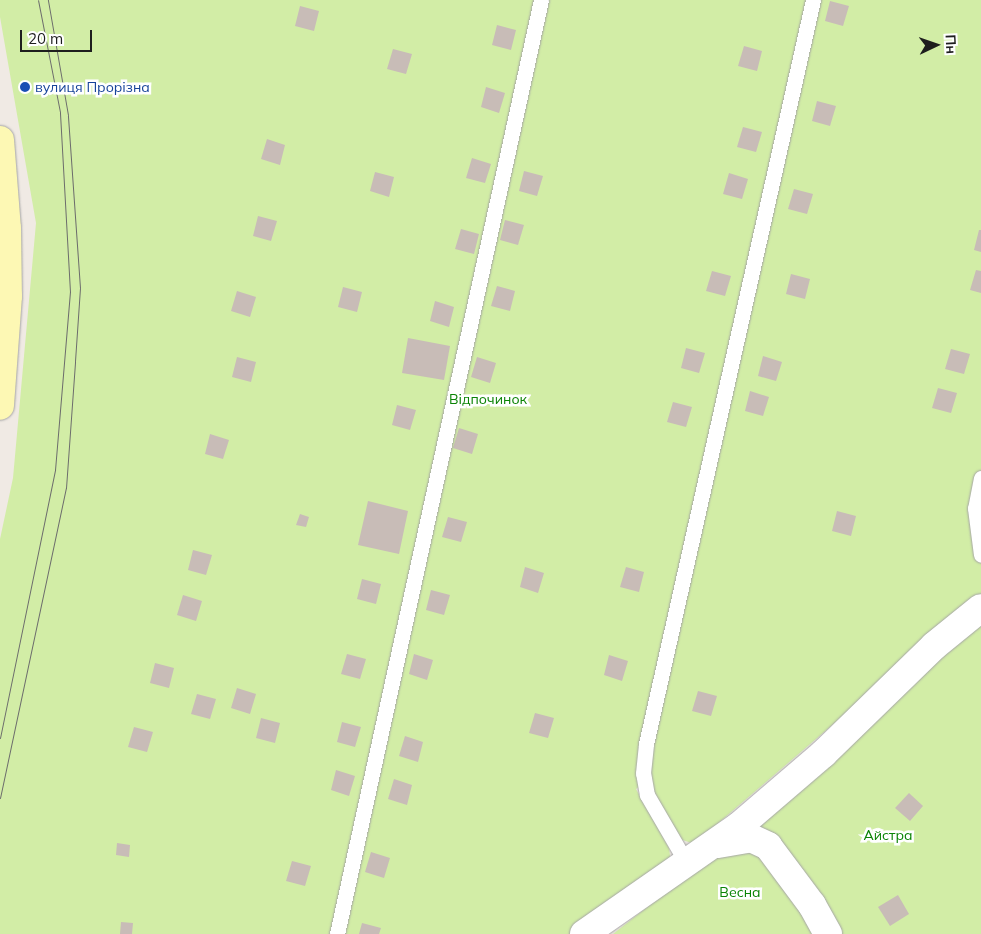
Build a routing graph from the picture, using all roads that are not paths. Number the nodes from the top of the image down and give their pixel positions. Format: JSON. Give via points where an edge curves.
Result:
{"nodes":[{"id":1,"x":541,"y":0,"type":"edge"},
{"id":2,"x":812,"y":0,"type":"edge"},
{"id":3,"x":0,"y":140,"type":"edge"},
{"id":4,"x":0,"y":406,"type":"edge"},
{"id":5,"x":981,"y":478,"type":"edge"},
{"id":6,"x":981,"y":555,"type":"edge"},
{"id":7,"x":981,"y":608,"type":"edge"},
{"id":8,"x":696,"y":855,"type":"junction"},
{"id":9,"x":337,"y":934,"type":"edge"},
{"id":10,"x":584,"y":934,"type":"edge"},
{"id":11,"x":828,"y":934,"type":"edge"}],
"edges":[{"from":1,"to":9,"type":"lane"},
{"from":2,"to":8,"type":"lane","via":[[646,744],[643,773],[647,796]]},
{"from":3,"to":4,"type":"main road","via":[[8,296]]},
{"from":5,"to":6,"type":"lane","via":[[974,508]]},
{"from":7,"to":8,"type":"street","via":[[934,646],[823,754],[739,826]]},
{"from":8,"to":10,"type":"street"},
{"from":8,"to":11,"type":"street","via":[[738,838],[752,838],[768,846],[812,905]]}]}
